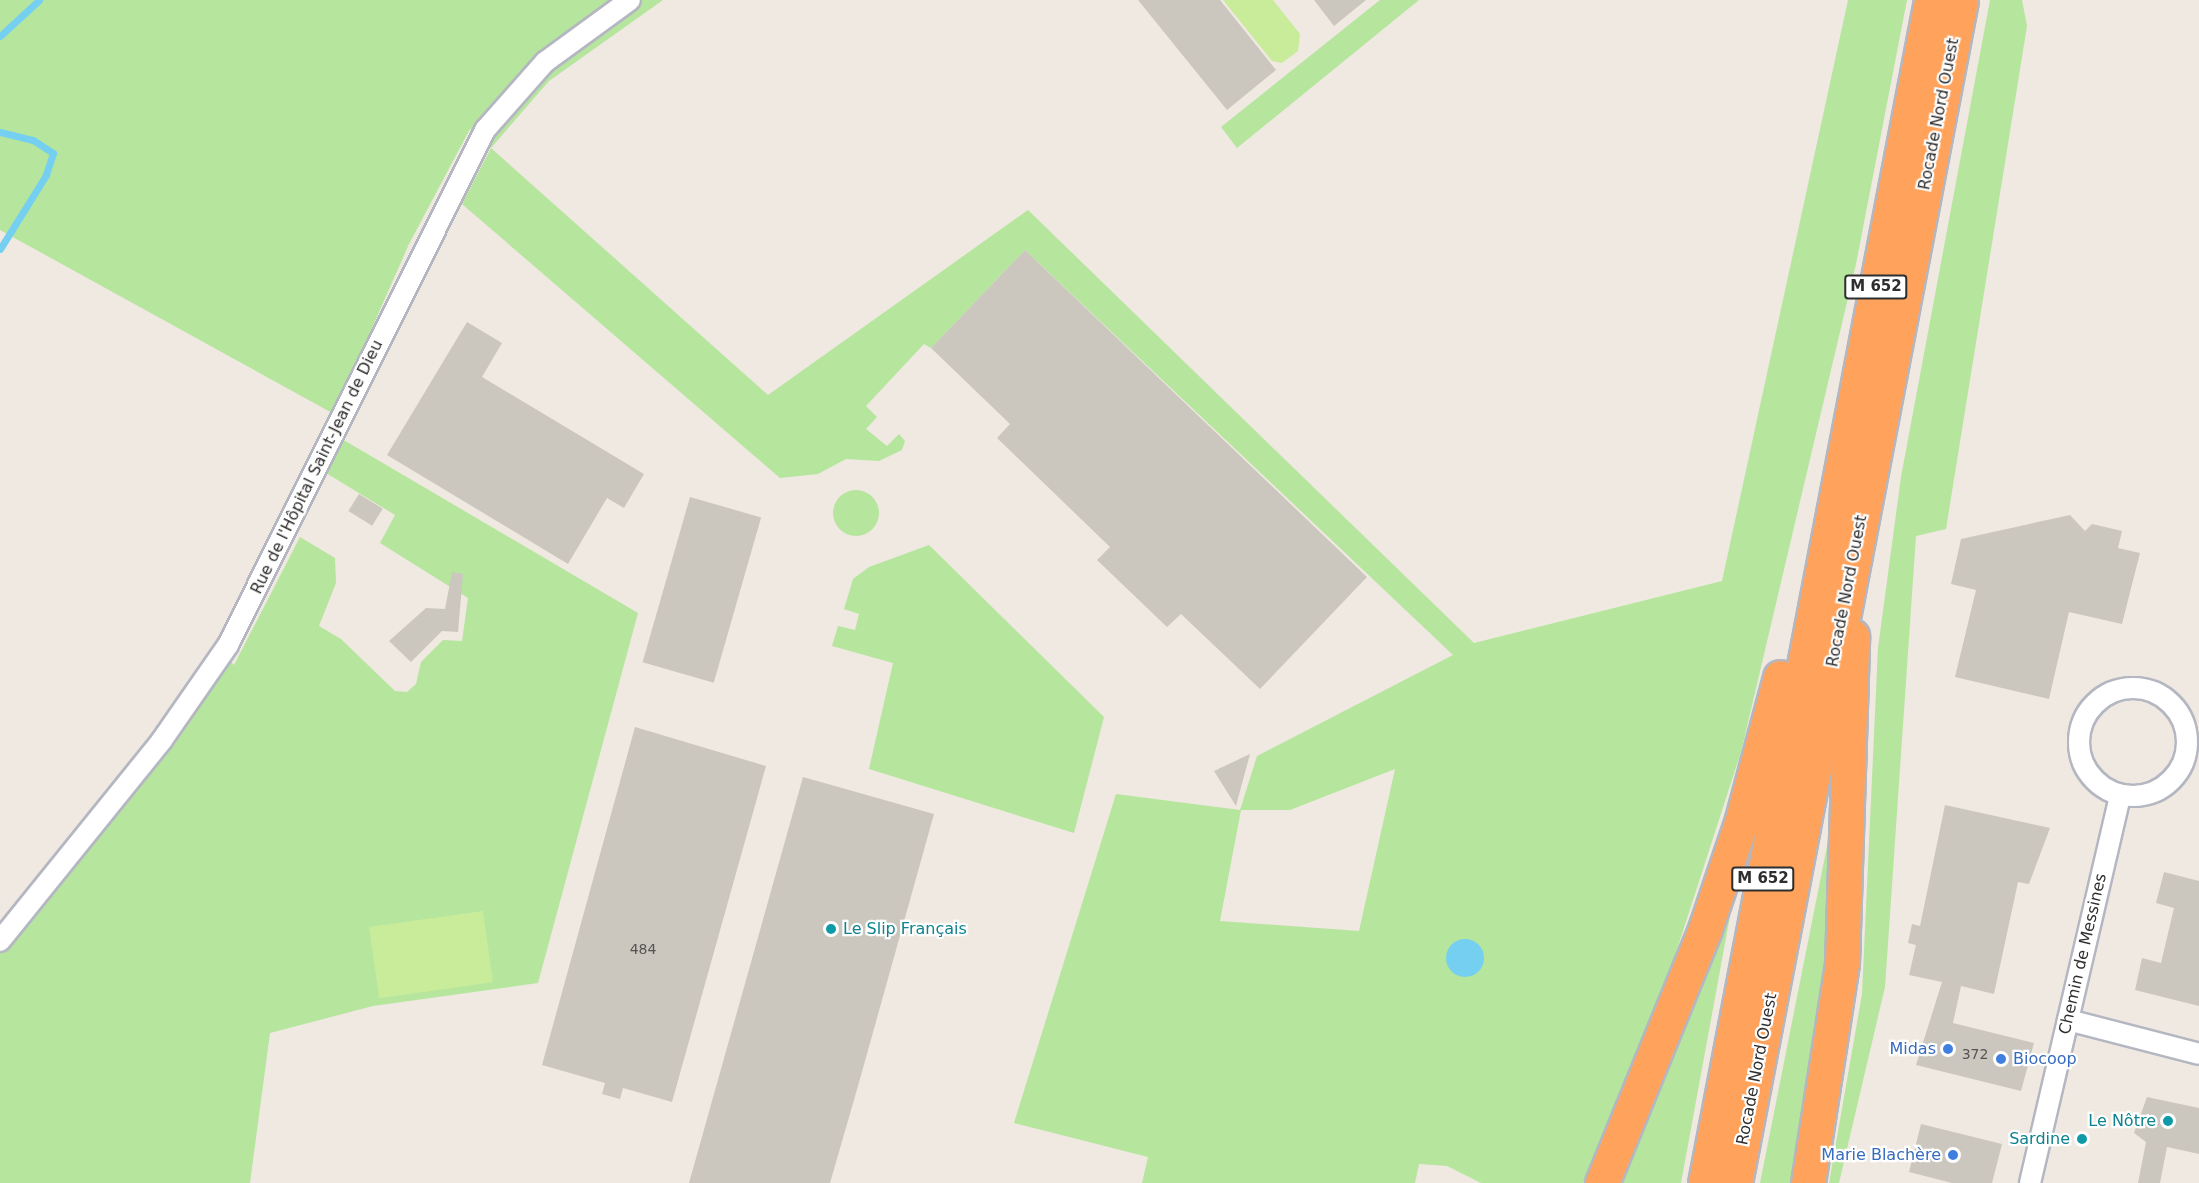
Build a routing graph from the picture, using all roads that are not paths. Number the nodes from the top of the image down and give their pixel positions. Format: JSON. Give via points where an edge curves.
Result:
{"nodes":[{"id":1,"x":630,"y":0,"type":"edge"},
{"id":2,"x":1931,"y":0,"type":"edge"},
{"id":3,"x":1961,"y":0,"type":"edge"},
{"id":4,"x":1860,"y":371,"type":"junction"},
{"id":5,"x":1846,"y":597,"type":"junction"},
{"id":6,"x":2120,"y":795,"type":"junction"},
{"id":7,"x":0,"y":941,"type":"edge"},
{"id":8,"x":2068,"y":1020,"type":"junction"},
{"id":9,"x":2199,"y":1054,"type":"edge"},
{"id":10,"x":1602,"y":1183,"type":"edge"},
{"id":11,"x":1705,"y":1183,"type":"edge"},
{"id":12,"x":1735,"y":1183,"type":"edge"},
{"id":13,"x":1808,"y":1183,"type":"edge"},
{"id":14,"x":2030,"y":1183,"type":"edge"}],
"edges":[{"from":1,"to":7,"type":"street","name":"Rue de l'Hôpital Saint-Jean de Dieu","via":[[545,62],[485,130],[228,645],[162,740]]},
{"from":2,"to":4,"type":"highway","name":"Rocade Nord Ouest","number":"M 652"},
{"from":3,"to":5,"type":"highway","name":"Rocade Nord Ouest","number":"M 652"},
{"from":4,"to":10,"type":"highway","via":[[1814,524],[1741,823],[1676,1006]]},
{"from":4,"to":11,"type":"highway","name":"Rocade Nord Ouest","number":"M 652"},
{"from":5,"to":12,"type":"highway","name":"Rocade Nord Ouest","number":"M 652"},
{"from":5,"to":13,"type":"highway","via":[[1855,653],[1845,915],[1830,1069]]},
{"from":6,"to":6,"type":"street","via":[[2161,789],[2185,757],[2182,718],[2170,702],[2145,689],[2126,688],[2100,699],[2080,730],[2081,757],[2089,774]]},
{"from":6,"to":8,"type":"street","name":"Chemin de Messines"},
{"from":8,"to":9,"type":"street"},
{"from":8,"to":14,"type":"street","name":"Chemin de Messines"}]}
